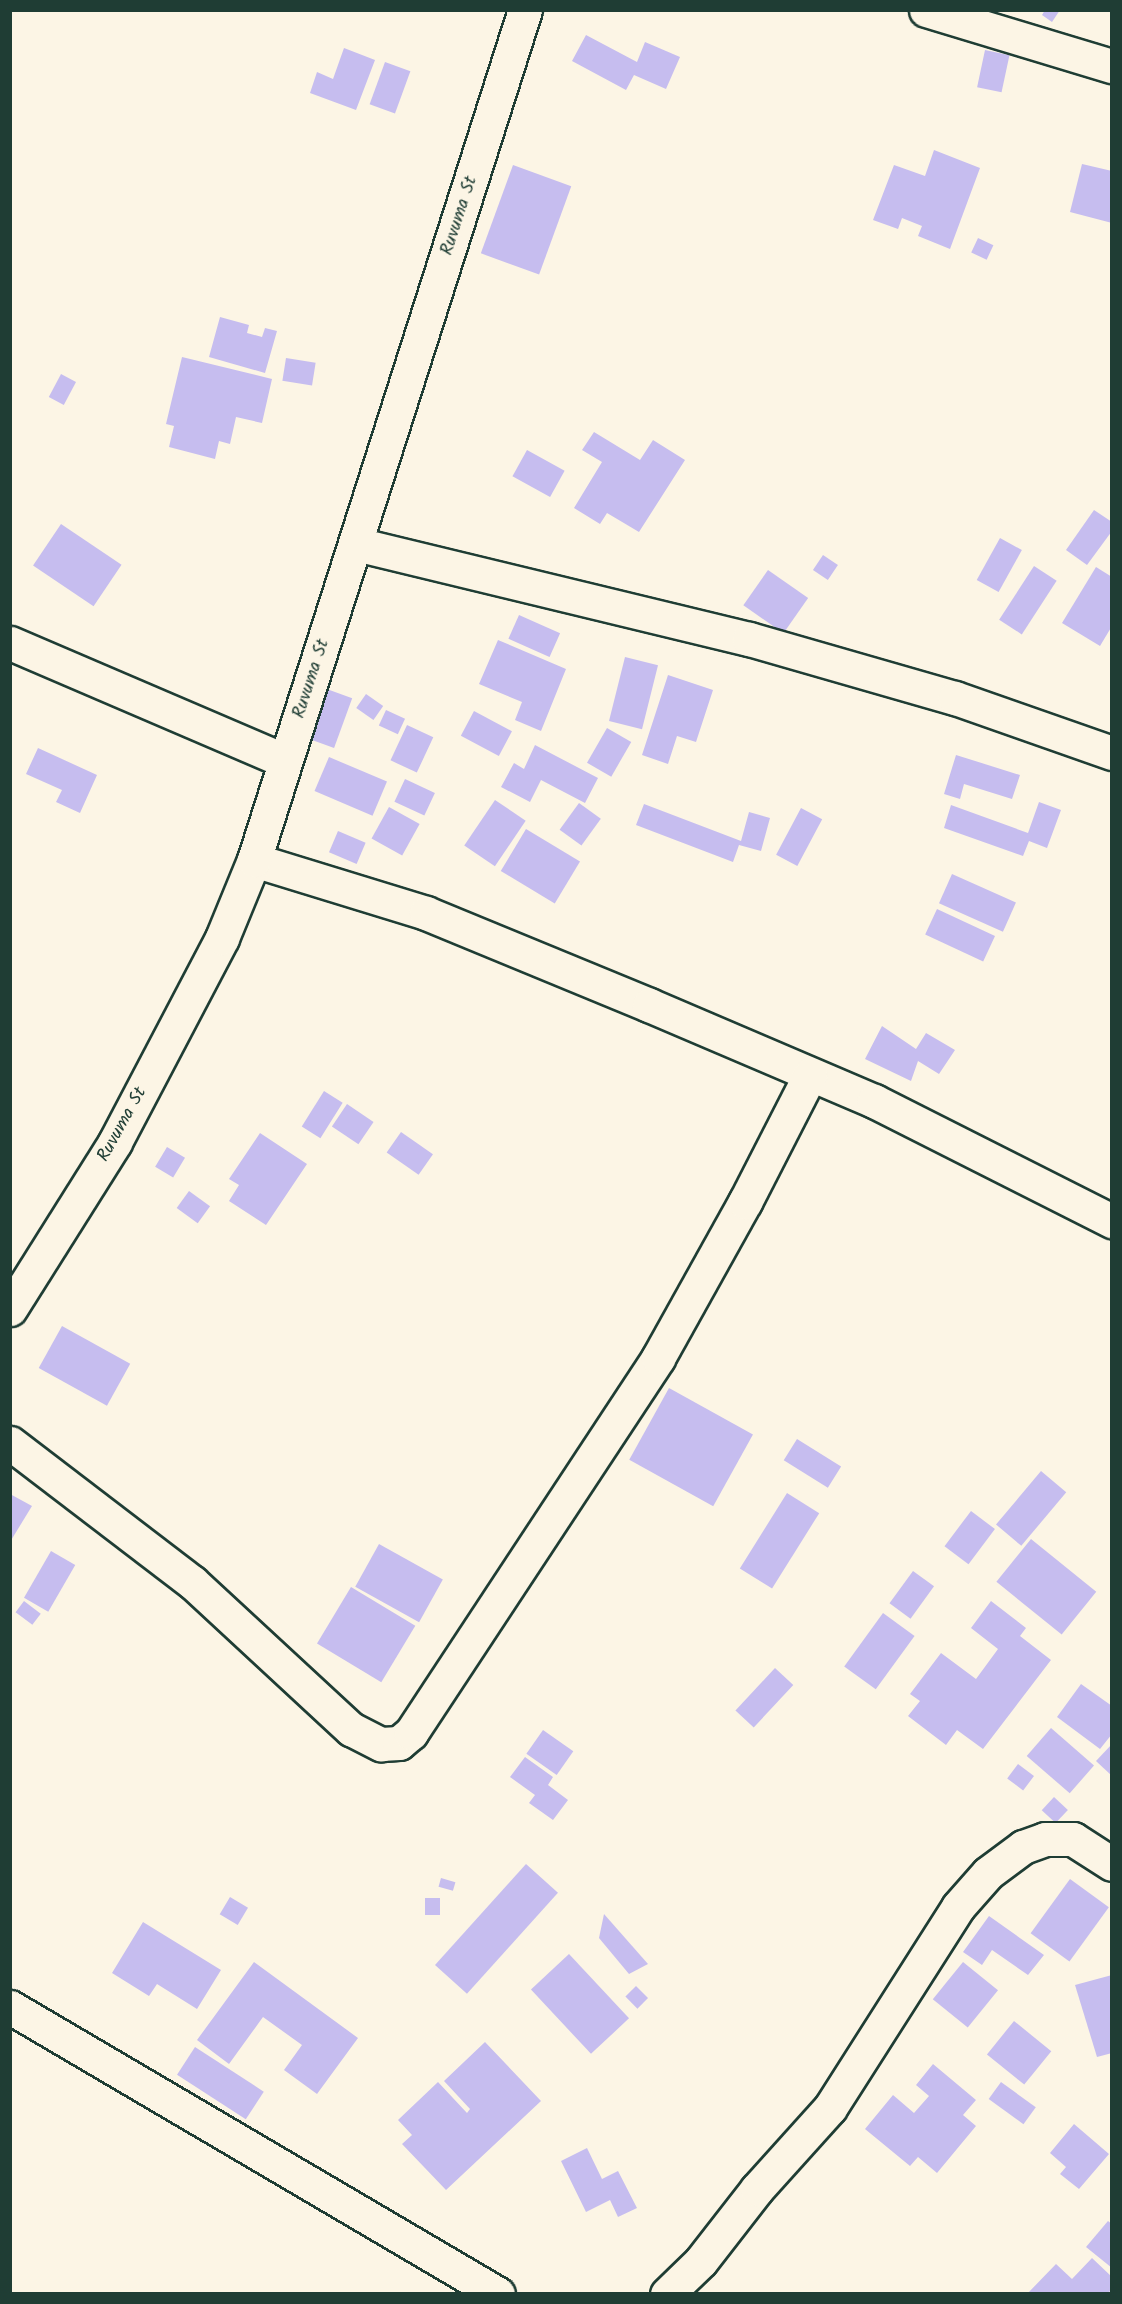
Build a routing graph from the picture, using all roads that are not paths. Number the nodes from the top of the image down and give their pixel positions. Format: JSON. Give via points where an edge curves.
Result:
{"nodes":[{"id":1,"x":525,"y":10,"type":"edge"},
{"id":2,"x":926,"y":10,"type":"edge"},
{"id":3,"x":1112,"y":66,"type":"edge"},
{"id":4,"x":356,"y":544,"type":"junction"},
{"id":5,"x":10,"y":643,"type":"edge"},
{"id":6,"x":1112,"y":753,"type":"edge"},
{"id":7,"x":285,"y":761,"type":"junction"},
{"id":8,"x":254,"y":860,"type":"junction"},
{"id":9,"x":810,"y":1075,"type":"junction"},
{"id":10,"x":1112,"y":1221,"type":"edge"},
{"id":11,"x":10,"y":1309,"type":"edge"},
{"id":12,"x":10,"y":1443,"type":"edge"},
{"id":13,"x":1112,"y":1864,"type":"edge"},
{"id":14,"x":10,"y":2007,"type":"edge"},
{"id":15,"x":498,"y":2294,"type":"edge"},
{"id":16,"x":667,"y":2294,"type":"edge"}],
"edges":[{"from":1,"to":4,"type":"street","name":"Ruvuma St"},
{"from":2,"to":3,"type":"street"},
{"from":4,"to":6,"type":"street","via":[[748,639],[955,698]]},
{"from":4,"to":7,"type":"street","name":"Ruvuma St"},
{"from":5,"to":7,"type":"street"},
{"from":7,"to":8,"type":"street","name":"Ruvuma St"},
{"from":8,"to":9,"type":"street","via":[[426,913]]},
{"from":8,"to":11,"type":"street","name":"Ruvuma St","via":[[222,938],[115,1142]]},
{"from":9,"to":10,"type":"street","via":[[954,1139]]},
{"from":9,"to":12,"type":"street","via":[[658,1358],[411,1733],[399,1743],[381,1744],[351,1729],[192,1582]]},
{"from":13,"to":16,"type":"street","via":[[1073,1839],[1045,1839],[1023,1847],[988,1873],[958,1907],[830,2109],[757,2189],[701,2260]]},
{"from":14,"to":15,"type":"street"}]}
